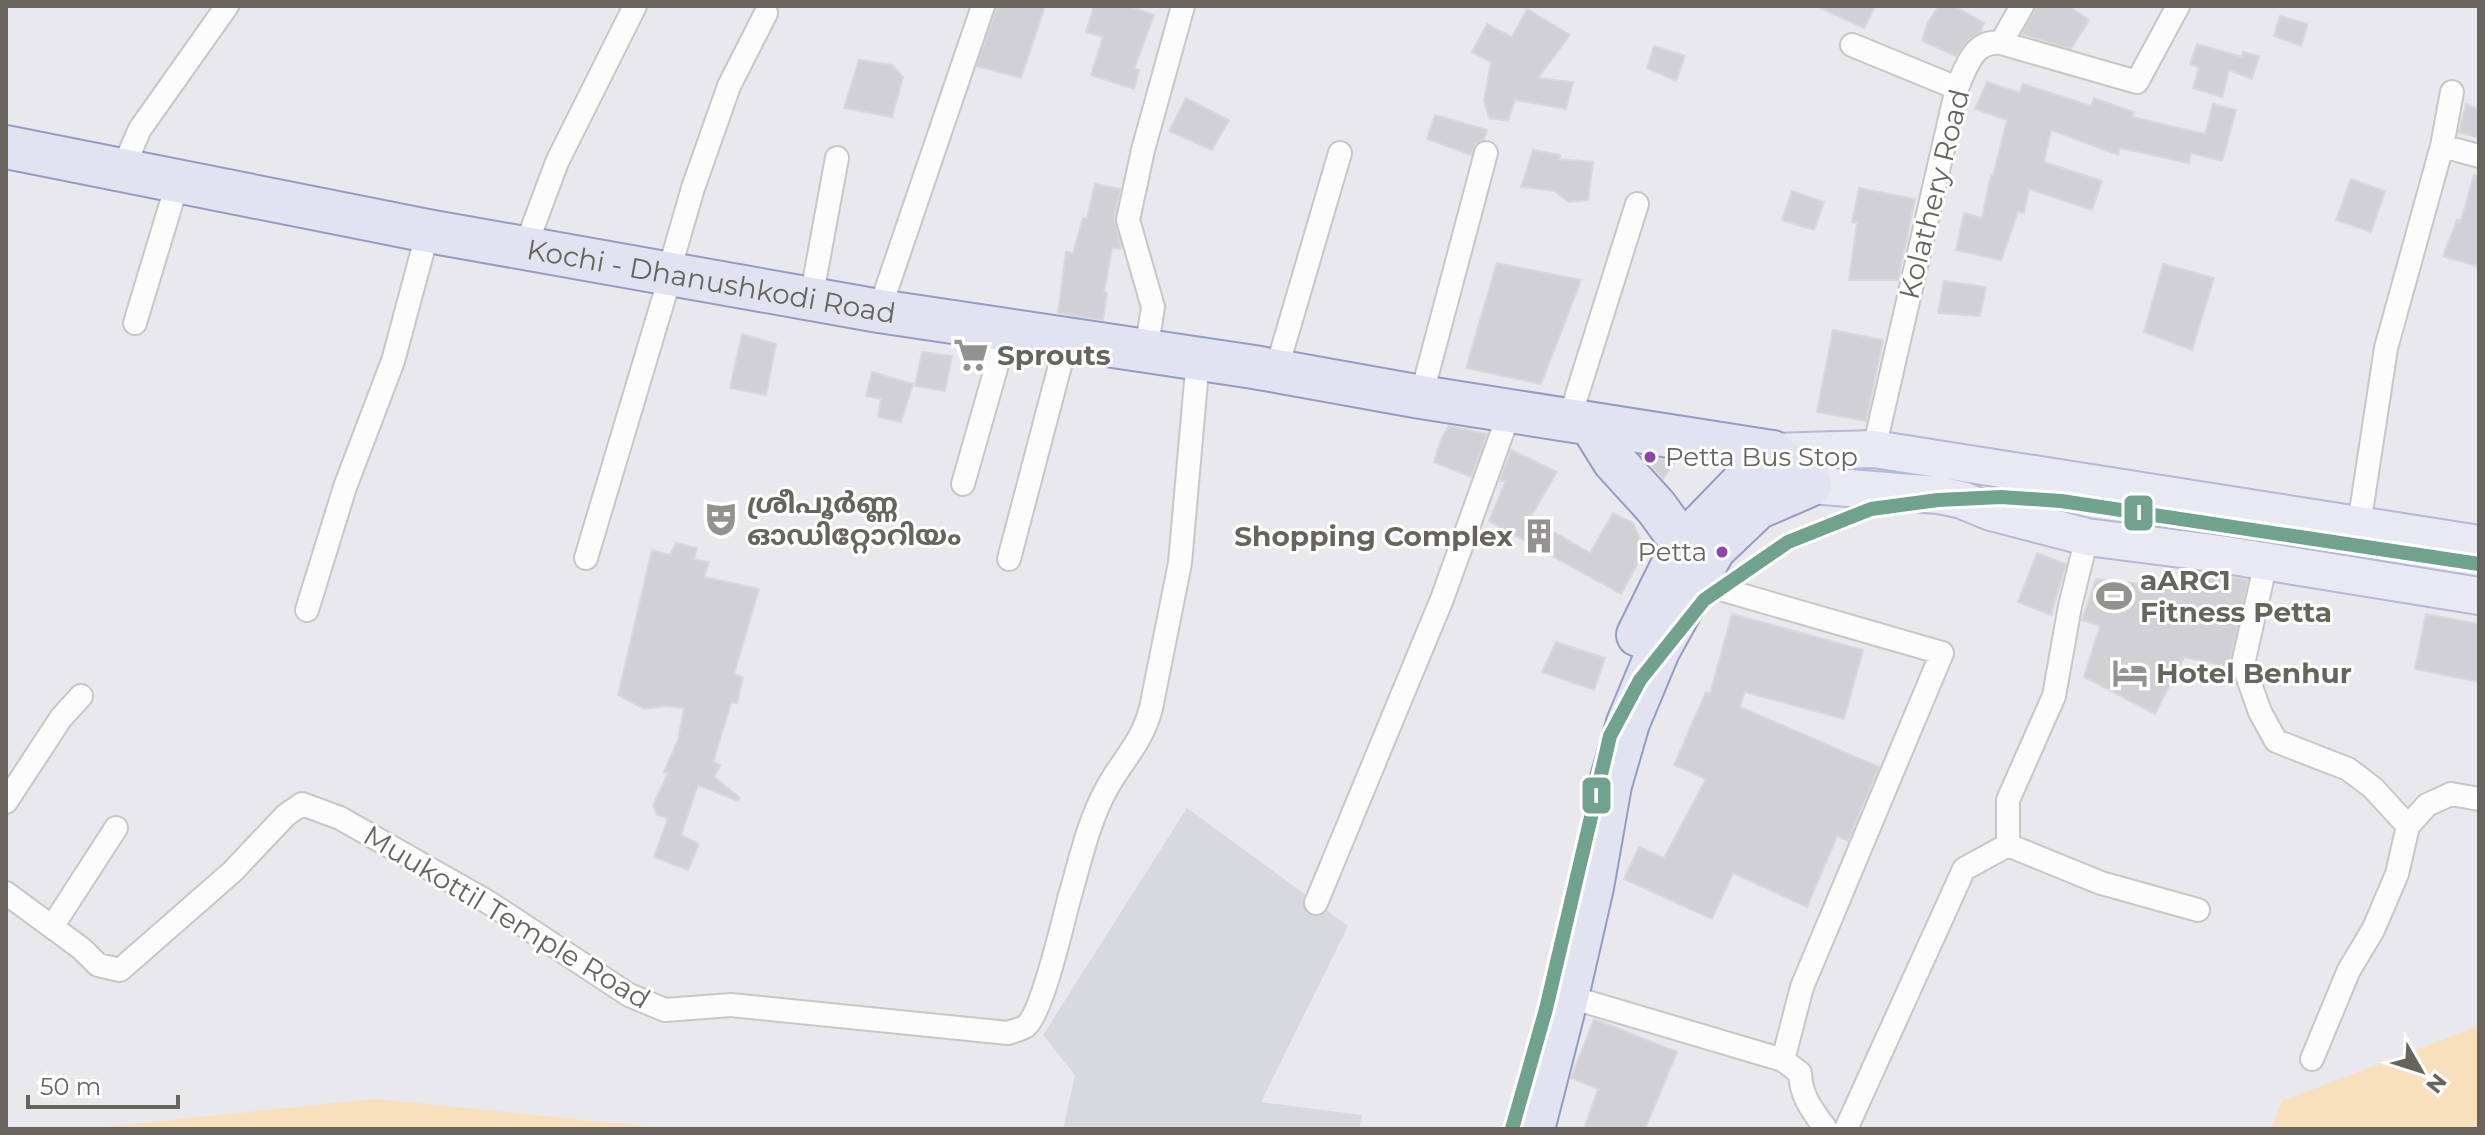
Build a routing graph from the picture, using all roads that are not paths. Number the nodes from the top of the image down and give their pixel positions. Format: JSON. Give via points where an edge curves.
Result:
{"nodes":[{"id":1,"x":227,"y":6,"type":"edge"},
{"id":2,"x":635,"y":6,"type":"edge"},
{"id":3,"x":983,"y":6,"type":"edge"},
{"id":4,"x":1183,"y":6,"type":"edge"},
{"id":5,"x":2022,"y":6,"type":"edge"},
{"id":6,"x":2178,"y":6,"type":"edge"},
{"id":7,"x":766,"y":13,"type":"dead end"},
{"id":8,"x":2001,"y":43,"type":"junction"},
{"id":9,"x":1852,"y":45,"type":"dead end"},
{"id":10,"x":1957,"y":88,"type":"junction"},
{"id":11,"x":2452,"y":92,"type":"dead end"},
{"id":12,"x":2442,"y":146,"type":"junction"},
{"id":13,"x":6,"y":147,"type":"edge"},
{"id":14,"x":1340,"y":153,"type":"dead end"},
{"id":15,"x":1486,"y":153,"type":"dead end"},
{"id":16,"x":2479,"y":156,"type":"edge"},
{"id":17,"x":837,"y":158,"type":"dead end"},
{"id":18,"x":122,"y":170,"type":"junction"},
{"id":19,"x":178,"y":181,"type":"junction"},
{"id":20,"x":1637,"y":204,"type":"dead end"},
{"id":21,"x":428,"y":231,"type":"junction"},
{"id":22,"x":525,"y":248,"type":"junction"},
{"id":23,"x":671,"y":274,"type":"junction"},
{"id":24,"x":811,"y":299,"type":"junction"},
{"id":25,"x":879,"y":311,"type":"junction"},
{"id":26,"x":135,"y":323,"type":"dead end"},
{"id":27,"x":1007,"y":330,"type":"junction"},
{"id":28,"x":1067,"y":339,"type":"junction"},
{"id":29,"x":1146,"y":351,"type":"junction"},
{"id":30,"x":1198,"y":359,"type":"junction"},
{"id":31,"x":1276,"y":371,"type":"junction"},
{"id":32,"x":1421,"y":397,"type":"junction"},
{"id":33,"x":1510,"y":411,"type":"junction"},
{"id":34,"x":1588,"y":430,"type":"junction"},
{"id":35,"x":1874,"y":449,"type":"junction"},
{"id":36,"x":1772,"y":452,"type":"junction"},
{"id":37,"x":963,"y":484,"type":"dead end"},
{"id":38,"x":1810,"y":485,"type":"junction"},
{"id":39,"x":2359,"y":525,"type":"junction"},
{"id":40,"x":2087,"y":537,"type":"junction"},
{"id":41,"x":2479,"y":544,"type":"edge"},
{"id":42,"x":586,"y":558,"type":"dead end"},
{"id":43,"x":1009,"y":559,"type":"dead end"},
{"id":44,"x":1695,"y":562,"type":"junction"},
{"id":45,"x":2266,"y":562,"type":"junction"},
{"id":46,"x":2479,"y":596,"type":"edge"},
{"id":47,"x":307,"y":610,"type":"dead end"},
{"id":48,"x":81,"y":696,"type":"dead end"},
{"id":49,"x":2479,"y":799,"type":"edge"},
{"id":50,"x":6,"y":802,"type":"edge"},
{"id":51,"x":2408,"y":826,"type":"junction"},
{"id":52,"x":116,"y":828,"type":"dead end"},
{"id":53,"x":2008,"y":845,"type":"junction"},
{"id":54,"x":6,"y":893,"type":"edge"},
{"id":55,"x":1316,"y":903,"type":"dead end"},
{"id":56,"x":2198,"y":910,"type":"dead end"},
{"id":57,"x":52,"y":927,"type":"junction"},
{"id":58,"x":1567,"y":996,"type":"junction"},
{"id":59,"x":2312,"y":1059,"type":"dead end"},
{"id":60,"x":1783,"y":1060,"type":"junction"},
{"id":61,"x":1524,"y":1113,"type":"edge"},
{"id":62,"x":1826,"y":1129,"type":"edge"},
{"id":63,"x":1846,"y":1129,"type":"edge"}],
"edges":[{"from":1,"to":18,"type":"street","via":[[140,129]]},
{"from":2,"to":22,"type":"street","via":[[557,162]]},
{"from":3,"to":25,"type":"street"},
{"from":4,"to":29,"type":"street","via":[[1128,220],[1153,307]]},
{"from":5,"to":8,"type":"street"},
{"from":6,"to":8,"type":"street","via":[[2137,82]]},
{"from":7,"to":23,"type":"street","via":[[729,86],[693,188]]},
{"from":8,"to":10,"type":"street","name":"Kolathery Road","via":[[1978,49]]},
{"from":9,"to":10,"type":"street"},
{"from":10,"to":35,"type":"street","name":"Kolathery Road"},
{"from":11,"to":12,"type":"street"},
{"from":12,"to":16,"type":"street"},
{"from":12,"to":39,"type":"street","via":[[2386,348]]},
{"from":13,"to":18,"type":"highway","name":"Kochi - Dhanushkodi Road"},
{"from":14,"to":31,"type":"street"},
{"from":15,"to":32,"type":"street"},
{"from":17,"to":24,"type":"street"},
{"from":18,"to":19,"type":"highway","name":"Kochi - Dhanushkodi Road"},
{"from":19,"to":21,"type":"highway","name":"Kochi - Dhanushkodi Road"},
{"from":19,"to":26,"type":"street"},
{"from":20,"to":34,"type":"street"},
{"from":21,"to":22,"type":"highway","name":"Kochi - Dhanushkodi Road"},
{"from":21,"to":47,"type":"street","via":[[393,361],[345,487]]},
{"from":22,"to":23,"type":"highway","name":"Kochi - Dhanushkodi Road"},
{"from":23,"to":24,"type":"highway","name":"Kochi - Dhanushkodi Road"},
{"from":23,"to":42,"type":"street"},
{"from":24,"to":25,"type":"highway","name":"Kochi - Dhanushkodi Road"},
{"from":25,"to":27,"type":"highway","name":"Kochi - Dhanushkodi Road"},
{"from":27,"to":28,"type":"highway","name":"Kochi - Dhanushkodi Road"},
{"from":27,"to":37,"type":"street"},
{"from":28,"to":29,"type":"highway","name":"Kochi - Dhanushkodi Road"},
{"from":28,"to":43,"type":"street"},
{"from":29,"to":30,"type":"highway","name":"Kochi - Dhanushkodi Road"},
{"from":30,"to":31,"type":"highway","name":"Kochi - Dhanushkodi Road"},
{"from":30,"to":57,"type":"street","name":"Muukottil Temple Road","via":[[1180,563],[1146,729],[1107,788],[1089,828],[1050,967],[1026,1026],[1008,1033],[731,1005],[665,1010],[629,995],[488,902],[340,818],[302,804],[120,970],[98,965]]},
{"from":31,"to":32,"type":"highway","name":"Kochi - Dhanushkodi Road"},
{"from":32,"to":33,"type":"highway","name":"Kochi - Dhanushkodi Road"},
{"from":33,"to":34,"type":"highway","name":"Kochi - Dhanushkodi Road"},
{"from":33,"to":55,"type":"street","via":[[1442,599]]},
{"from":34,"to":36,"type":"highway","name":"Kochi - Dhanushkodi Road"},
{"from":34,"to":44,"type":"highway","via":[[1656,507]]},
{"from":35,"to":36,"type":"main road"},
{"from":35,"to":39,"type":"main road"},
{"from":36,"to":38,"type":"highway"},
{"from":36,"to":44,"type":"highway"},
{"from":38,"to":40,"type":"main road","via":[[1938,495]]},
{"from":38,"to":44,"type":"highway","via":[[1757,508]]},
{"from":39,"to":41,"type":"main road"},
{"from":40,"to":45,"type":"main road"},
{"from":40,"to":53,"type":"street","via":[[2054,696],[2008,800]]},
{"from":44,"to":58,"type":"highway","via":[[1628,723],[1610,785]]},
{"from":44,"to":60,"type":"street","via":[[1942,653],[1802,987]]},
{"from":44,"to":61,"type":"highway","via":[[1666,575],[1602,716],[1540,1000]]},
{"from":45,"to":46,"type":"main road"},
{"from":45,"to":51,"type":"street","via":[[2243,664],[2260,712],[2276,741],[2348,769]]},
{"from":48,"to":50,"type":"street"},
{"from":49,"to":51,"type":"street","via":[[2451,794],[2427,805]]},
{"from":51,"to":59,"type":"street","via":[[2397,874]]},
{"from":52,"to":57,"type":"street"},
{"from":53,"to":56,"type":"street","via":[[2101,883]]},
{"from":53,"to":63,"type":"street","via":[[1964,869]]},
{"from":54,"to":57,"type":"street","name":"Muukottil Temple Road"},
{"from":58,"to":60,"type":"street"},
{"from":58,"to":61,"type":"highway"},
{"from":60,"to":62,"type":"street","via":[[1800,1073],[1807,1104]]}]}
